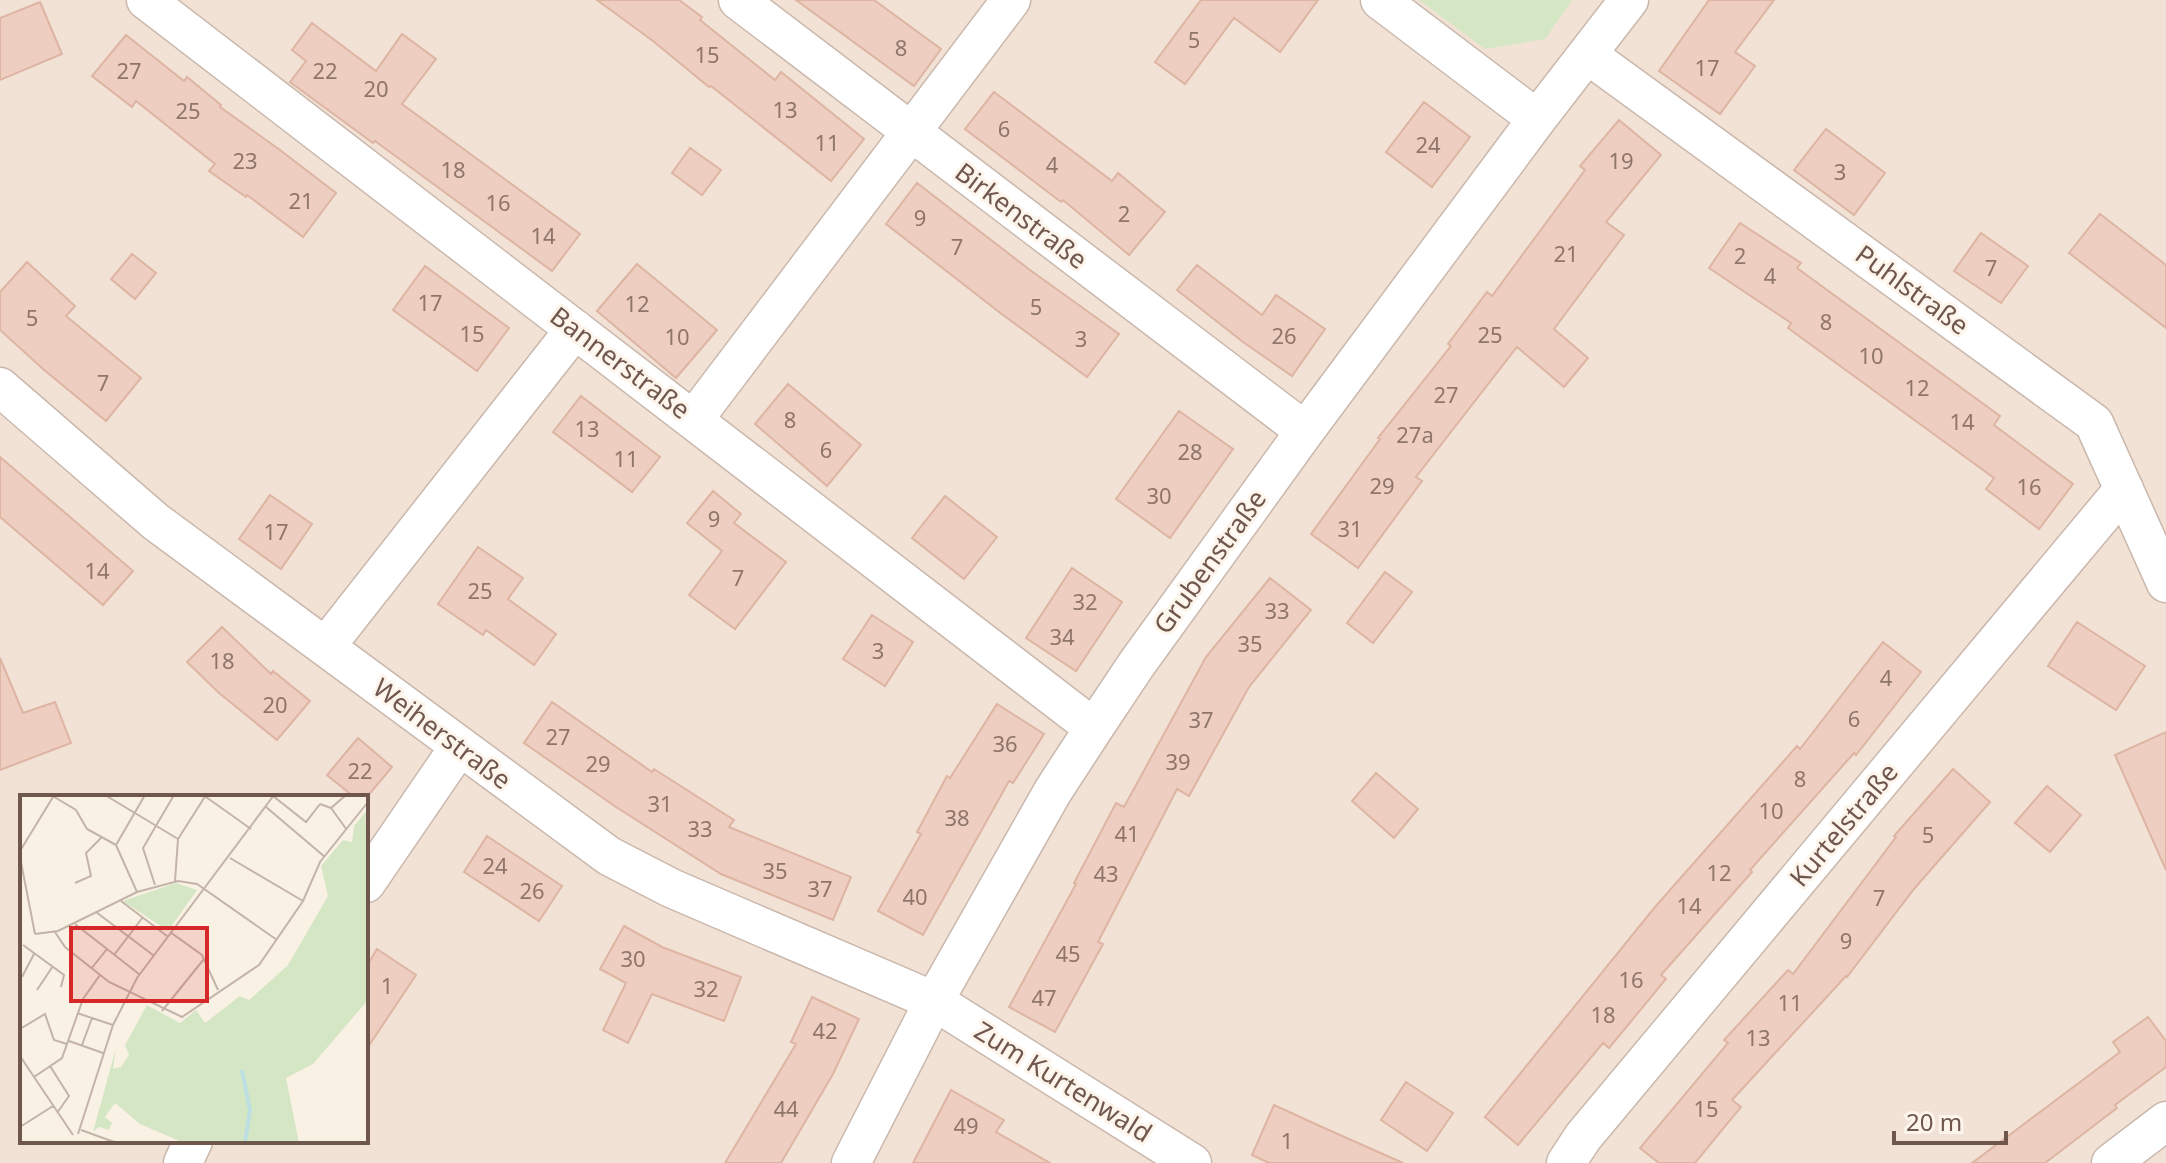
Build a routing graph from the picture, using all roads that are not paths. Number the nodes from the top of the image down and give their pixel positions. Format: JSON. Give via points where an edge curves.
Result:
{"nodes":[{"id":1,"x":146,"y":0,"type":"edge"},
{"id":2,"x":738,"y":0,"type":"edge"},
{"id":3,"x":1011,"y":0,"type":"edge"},
{"id":4,"x":1380,"y":0,"type":"edge"},
{"id":5,"x":1629,"y":0,"type":"edge"},
{"id":6,"x":1588,"y":55,"type":"junction"},
{"id":7,"x":1537,"y":119,"type":"junction"},
{"id":8,"x":911,"y":132,"type":"junction"},
{"id":9,"x":575,"y":329,"type":"junction"},
{"id":10,"x":0,"y":387,"type":"edge"},
{"id":11,"x":694,"y":419,"type":"junction"},
{"id":12,"x":1305,"y":431,"type":"junction"},
{"id":13,"x":2124,"y":489,"type":"junction"},
{"id":14,"x":2166,"y":583,"type":"edge"},
{"id":15,"x":326,"y":646,"type":"junction"},
{"id":16,"x":1094,"y":728,"type":"junction"},
{"id":17,"x":459,"y":747,"type":"junction"},
{"id":18,"x":368,"y":880,"type":"edge"},
{"id":19,"x":934,"y":1001,"type":"junction"},
{"id":20,"x":2166,"y":1121,"type":"edge"},
{"id":21,"x":192,"y":1143,"type":"edge"},
{"id":22,"x":2114,"y":1162,"type":"edge"},
{"id":23,"x":183,"y":1163,"type":"edge"},
{"id":24,"x":851,"y":1163,"type":"edge"},
{"id":25,"x":1192,"y":1163,"type":"edge"},
{"id":26,"x":1566,"y":1163,"type":"edge"}],
"edges":[{"from":1,"to":9,"type":"street","name":"Bannerstraße"},
{"from":2,"to":8,"type":"street","name":"Birkenstraße"},
{"from":3,"to":8,"type":"street"},
{"from":4,"to":7,"type":"street"},
{"from":5,"to":6,"type":"street","name":"Grubenstraße"},
{"from":6,"to":7,"type":"street","name":"Grubenstraße"},
{"from":6,"to":13,"type":"street","name":"Puhlstraße","via":[[2094,423]]},
{"from":7,"to":12,"type":"street","name":"Grubenstraße"},
{"from":8,"to":11,"type":"street"},
{"from":8,"to":12,"type":"street","name":"Birkenstraße"},
{"from":9,"to":11,"type":"street","name":"Bannerstraße"},
{"from":9,"to":15,"type":"street"},
{"from":10,"to":15,"type":"street","name":"Weiherstraße","via":[[156,522]]},
{"from":11,"to":16,"type":"street","name":"Bannerstraße"},
{"from":12,"to":16,"type":"street","name":"Grubenstraße"},
{"from":13,"to":14,"type":"street","name":"Puhlstraße"},
{"from":13,"to":26,"type":"street","name":"Kurtelstraße"},
{"from":15,"to":17,"type":"street","name":"Weiherstraße"},
{"from":16,"to":19,"type":"street","name":"Grubenstraße"},
{"from":17,"to":18,"type":"street"},
{"from":17,"to":19,"type":"street","name":"Weiherstraße","via":[[640,873]]},
{"from":19,"to":24,"type":"street","name":"Grubenstraße"},
{"from":19,"to":25,"type":"street","name":"Zum Kurtenwald"},
{"from":20,"to":22,"type":"street"},
{"from":21,"to":23,"type":"street"}]}
